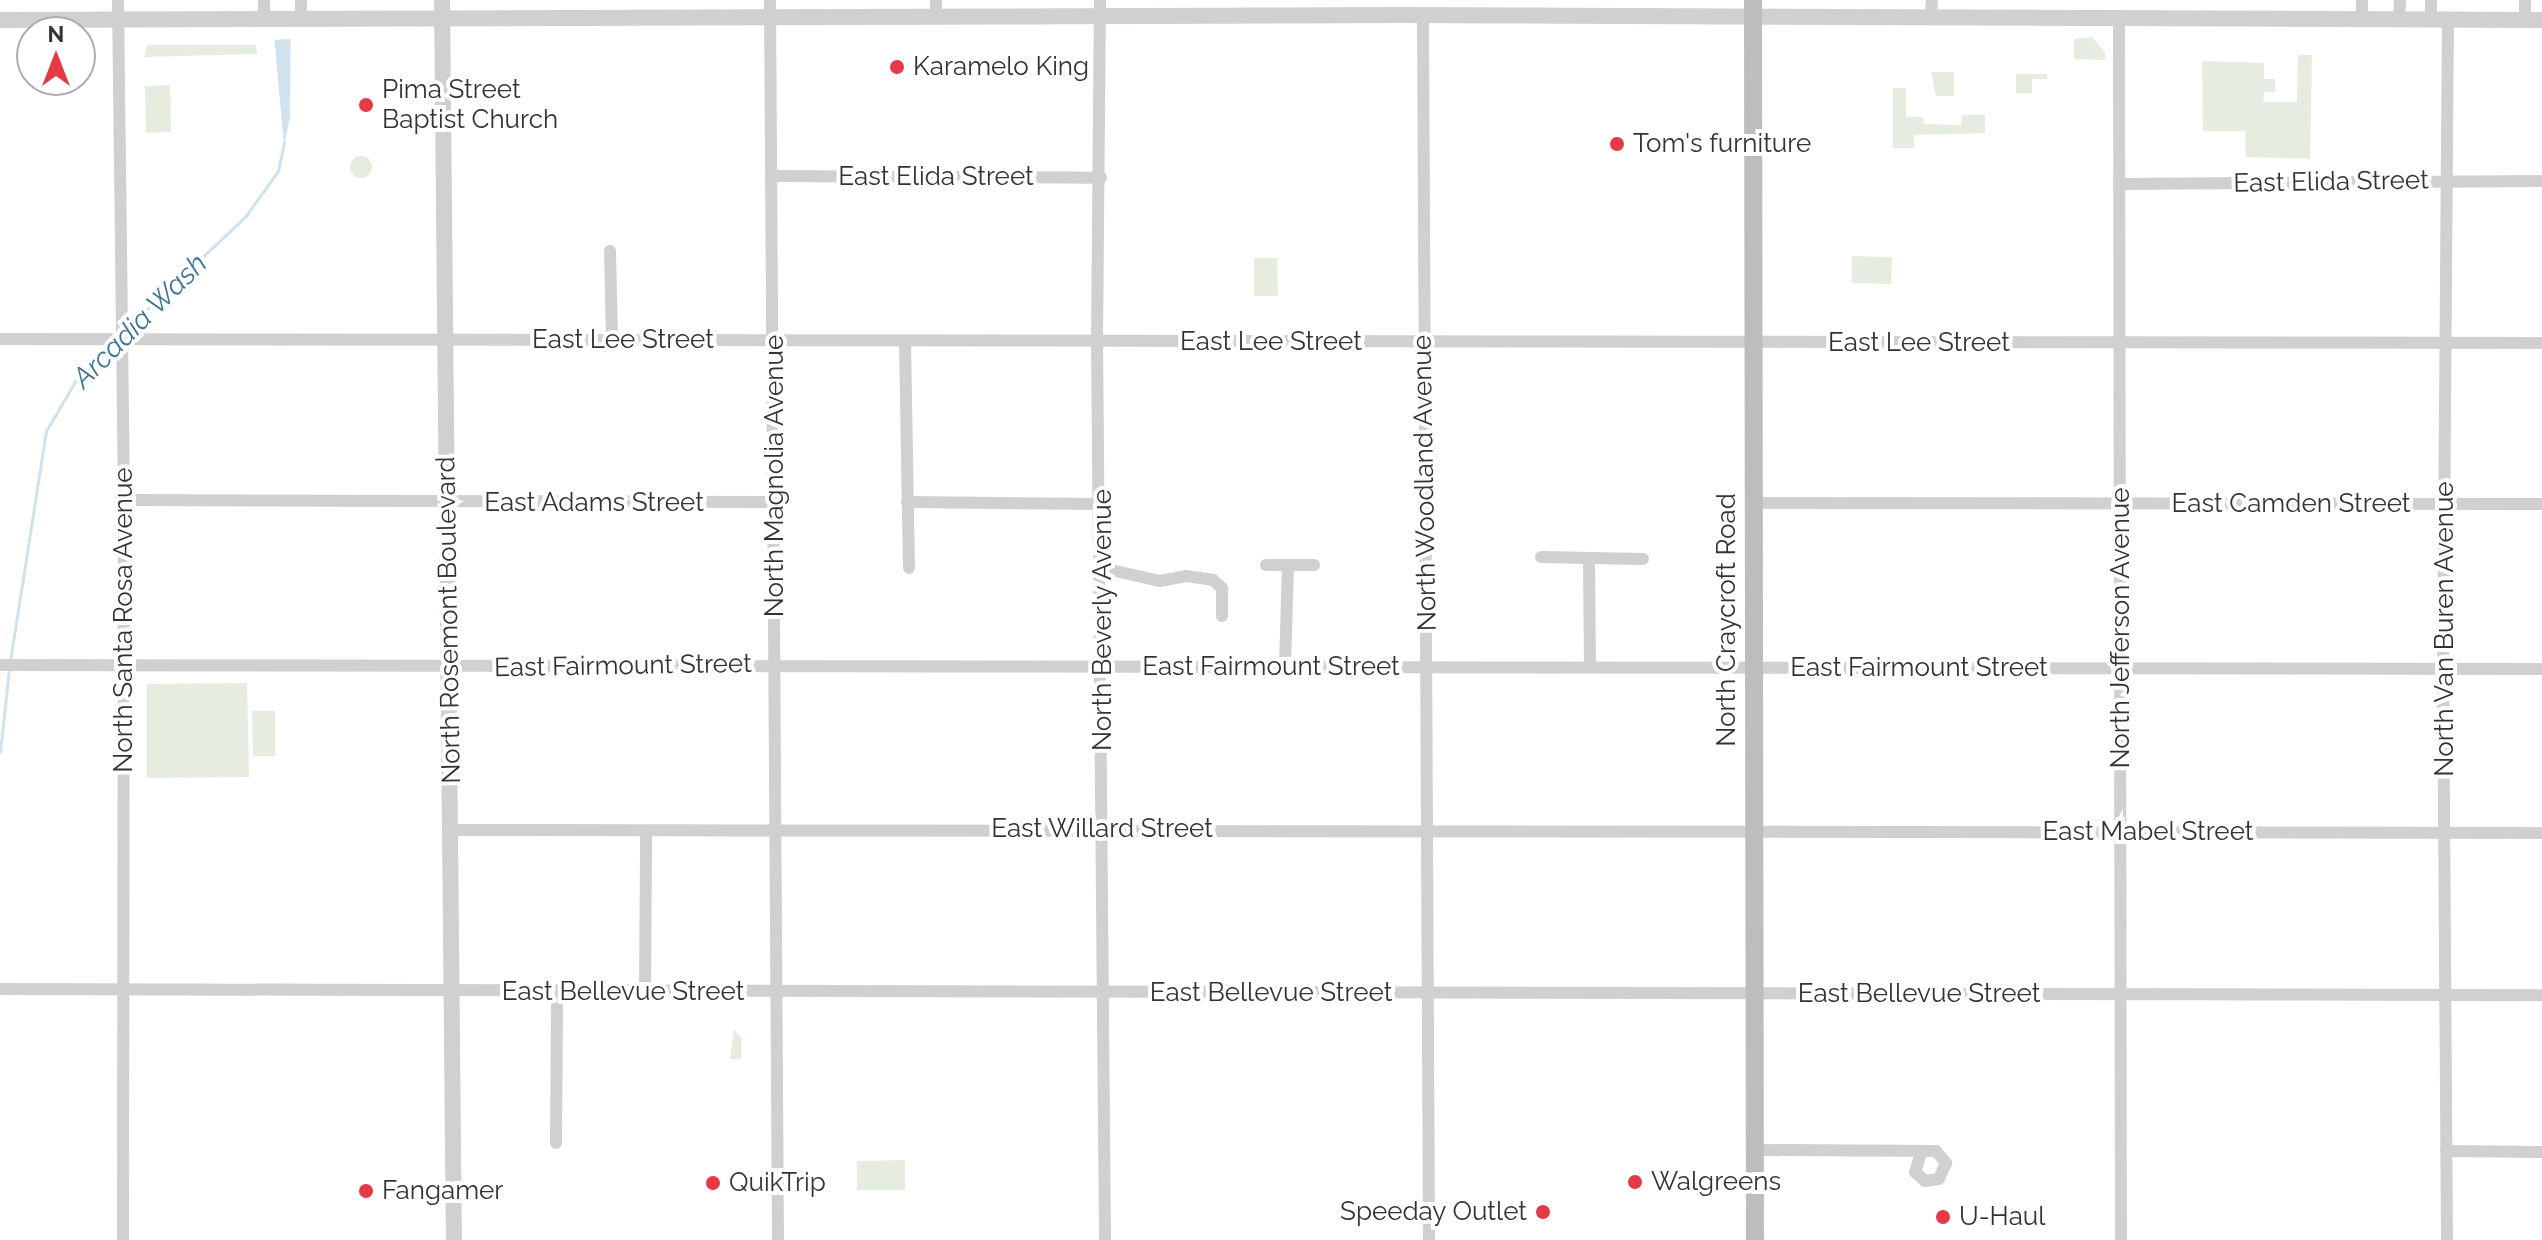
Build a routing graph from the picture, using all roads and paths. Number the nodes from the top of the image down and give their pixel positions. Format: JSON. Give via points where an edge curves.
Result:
{"nodes":[{"id":1,"x":118,"y":0,"type":"edge"},
{"id":2,"x":264,"y":0,"type":"edge"},
{"id":3,"x":301,"y":0,"type":"edge"},
{"id":4,"x":442,"y":0,"type":"edge"},
{"id":5,"x":2362,"y":0,"type":"edge"},
{"id":6,"x":2400,"y":0,"type":"edge"},
{"id":7,"x":2431,"y":0,"type":"edge"},
{"id":8,"x":2525,"y":0,"type":"edge"},
{"id":9,"x":936,"y":8,"type":"edge"},
{"id":10,"x":1100,"y":8,"type":"edge"},
{"id":11,"x":1753,"y":8,"type":"edge"},
{"id":12,"x":1932,"y":8,"type":"edge"},
{"id":13,"x":770,"y":9,"type":"edge"},
{"id":14,"x":1423,"y":15,"type":"junction"},
{"id":15,"x":2119,"y":16,"type":"junction"},
{"id":16,"x":442,"y":18,"type":"junction"},
{"id":17,"x":2362,"y":18,"type":"junction"},
{"id":18,"x":268,"y":19,"type":"junction"},
{"id":19,"x":299,"y":19,"type":"junction"},
{"id":20,"x":2399,"y":19,"type":"junction"},
{"id":21,"x":2439,"y":19,"type":"junction"},
{"id":22,"x":0,"y":20,"type":"edge"},
{"id":23,"x":118,"y":20,"type":"junction"},
{"id":24,"x":2533,"y":20,"type":"edge"},
{"id":25,"x":771,"y":176,"type":"junction"},
{"id":26,"x":1101,"y":178,"type":"junction"},
{"id":27,"x":2448,"y":180,"type":"junction"},
{"id":28,"x":2542,"y":181,"type":"edge"},
{"id":29,"x":2119,"y":184,"type":"junction"},
{"id":30,"x":610,"y":251,"type":"dead end"},
{"id":31,"x":0,"y":339,"type":"edge"},
{"id":32,"x":120,"y":339,"type":"junction"},
{"id":33,"x":612,"y":339,"type":"junction"},
{"id":34,"x":774,"y":339,"type":"junction"},
{"id":35,"x":1097,"y":340,"type":"junction"},
{"id":36,"x":905,"y":341,"type":"junction"},
{"id":37,"x":446,"y":342,"type":"junction"},
{"id":38,"x":2445,"y":342,"type":"junction"},
{"id":39,"x":1423,"y":343,"type":"junction"},
{"id":40,"x":1757,"y":343,"type":"junction"},
{"id":41,"x":2121,"y":343,"type":"junction"},
{"id":42,"x":2542,"y":343,"type":"edge"},
{"id":43,"x":124,"y":500,"type":"junction"},
{"id":44,"x":776,"y":502,"type":"junction"},
{"id":45,"x":907,"y":502,"type":"junction"},
{"id":46,"x":448,"y":503,"type":"junction"},
{"id":47,"x":1753,"y":503,"type":"junction"},
{"id":48,"x":1101,"y":504,"type":"junction"},
{"id":49,"x":2121,"y":504,"type":"junction"},
{"id":50,"x":2445,"y":504,"type":"junction"},
{"id":51,"x":2542,"y":504,"type":"edge"},
{"id":52,"x":1541,"y":557,"type":"dead end"},
{"id":53,"x":1589,"y":558,"type":"junction"},
{"id":54,"x":1643,"y":559,"type":"dead end"},
{"id":55,"x":1266,"y":565,"type":"dead end"},
{"id":56,"x":1288,"y":565,"type":"junction"},
{"id":57,"x":1314,"y":565,"type":"dead end"},
{"id":58,"x":909,"y":568,"type":"dead end"},
{"id":59,"x":1102,"y":568,"type":"junction"},
{"id":60,"x":1222,"y":616,"type":"dead end"},
{"id":61,"x":777,"y":664,"type":"junction"},
{"id":62,"x":0,"y":665,"type":"edge"},
{"id":63,"x":124,"y":666,"type":"junction"},
{"id":64,"x":1428,"y":666,"type":"junction"},
{"id":65,"x":1285,"y":667,"type":"junction"},
{"id":66,"x":1590,"y":667,"type":"junction"},
{"id":67,"x":450,"y":668,"type":"junction"},
{"id":68,"x":1101,"y":668,"type":"junction"},
{"id":69,"x":1754,"y":668,"type":"junction"},
{"id":70,"x":2121,"y":668,"type":"junction"},
{"id":71,"x":2443,"y":669,"type":"junction"},
{"id":72,"x":2542,"y":669,"type":"edge"},
{"id":73,"x":777,"y":828,"type":"junction"},
{"id":74,"x":1105,"y":829,"type":"junction"},
{"id":75,"x":1427,"y":829,"type":"junction"},
{"id":76,"x":451,"y":830,"type":"junction"},
{"id":77,"x":646,"y":831,"type":"junction"},
{"id":78,"x":1753,"y":831,"type":"junction"},
{"id":79,"x":2120,"y":832,"type":"junction"},
{"id":80,"x":2445,"y":833,"type":"junction"},
{"id":81,"x":2542,"y":833,"type":"edge"},
{"id":82,"x":0,"y":989,"type":"edge"},
{"id":83,"x":125,"y":989,"type":"junction"},
{"id":84,"x":557,"y":991,"type":"junction"},
{"id":85,"x":645,"y":991,"type":"junction"},
{"id":86,"x":780,"y":991,"type":"junction"},
{"id":87,"x":453,"y":992,"type":"junction"},
{"id":88,"x":1104,"y":993,"type":"junction"},
{"id":89,"x":1428,"y":994,"type":"junction"},
{"id":90,"x":1755,"y":994,"type":"junction"},
{"id":91,"x":2121,"y":994,"type":"junction"},
{"id":92,"x":2445,"y":995,"type":"junction"},
{"id":93,"x":2542,"y":995,"type":"edge"},
{"id":94,"x":556,"y":1143,"type":"dead end"},
{"id":95,"x":1755,"y":1150,"type":"junction"},
{"id":96,"x":2446,"y":1151,"type":"junction"},
{"id":97,"x":2542,"y":1152,"type":"edge"},
{"id":98,"x":1921,"y":1153,"type":"dead end"},
{"id":99,"x":123,"y":1240,"type":"edge"},
{"id":100,"x":454,"y":1240,"type":"edge"},
{"id":101,"x":778,"y":1240,"type":"edge"},
{"id":102,"x":1105,"y":1240,"type":"edge"},
{"id":103,"x":1429,"y":1240,"type":"edge"},
{"id":104,"x":1755,"y":1240,"type":"edge"},
{"id":105,"x":2121,"y":1240,"type":"edge"},
{"id":106,"x":2447,"y":1240,"type":"edge"}],
"edges":[{"from":1,"to":23,"type":"street","name":"North Santa Rosa Avenue"},
{"from":2,"to":18,"type":"street"},
{"from":3,"to":19,"type":"street"},
{"from":4,"to":16,"type":"street","name":"North Rosemont Boulevard"},
{"from":5,"to":17,"type":"street"},
{"from":6,"to":20,"type":"street"},
{"from":7,"to":21,"type":"street","name":"North Van Buren Avenue"},
{"from":8,"to":24,"type":"street"},
{"from":9,"to":10,"type":"street"},
{"from":9,"to":13,"type":"street"},
{"from":10,"to":14,"type":"street"},
{"from":10,"to":26,"type":"street","name":"North Beverly Avenue"},
{"from":11,"to":12,"type":"street"},
{"from":11,"to":14,"type":"street"},
{"from":11,"to":40,"type":"main road","name":"North Craycroft Road"},
{"from":12,"to":15,"type":"street"},
{"from":13,"to":16,"type":"street"},
{"from":13,"to":25,"type":"street","name":"North Magnolia Avenue"},
{"from":14,"to":39,"type":"street","name":"North Woodland Avenue"},
{"from":15,"to":17,"type":"street"},
{"from":15,"to":29,"type":"street","name":"North Jefferson Avenue"},
{"from":16,"to":19,"type":"street"},
{"from":16,"to":37,"type":"street","name":"North Rosemont Boulevard"},
{"from":17,"to":20,"type":"street"},
{"from":18,"to":19,"type":"street"},
{"from":18,"to":23,"type":"street"},
{"from":20,"to":21,"type":"street"},
{"from":21,"to":24,"type":"street"},
{"from":21,"to":27,"type":"street","name":"North Van Buren Avenue"},
{"from":22,"to":23,"type":"street"},
{"from":23,"to":32,"type":"street","name":"North Santa Rosa Avenue"},
{"from":25,"to":26,"type":"street","name":"East Elida Street"},
{"from":25,"to":34,"type":"street","name":"North Magnolia Avenue"},
{"from":26,"to":35,"type":"street","name":"North Beverly Avenue"},
{"from":27,"to":28,"type":"street","name":"East Elida Street"},
{"from":27,"to":29,"type":"street","name":"East Elida Street"},
{"from":27,"to":38,"type":"street","name":"North Van Buren Avenue"},
{"from":29,"to":41,"type":"street","name":"North Jefferson Avenue"},
{"from":30,"to":33,"type":"street"},
{"from":31,"to":32,"type":"street","name":"East Lee Street"},
{"from":32,"to":37,"type":"street","name":"East Lee Street"},
{"from":32,"to":43,"type":"street","name":"North Santa Rosa Avenue"},
{"from":33,"to":34,"type":"street","name":"East Lee Street"},
{"from":33,"to":37,"type":"street","name":"East Lee Street"},
{"from":34,"to":36,"type":"street","name":"East Lee Street"},
{"from":34,"to":44,"type":"street","name":"North Magnolia Avenue"},
{"from":35,"to":36,"type":"street","name":"East Lee Street"},
{"from":35,"to":39,"type":"street","name":"East Lee Street"},
{"from":35,"to":48,"type":"street","name":"North Beverly Avenue"},
{"from":36,"to":45,"type":"street"},
{"from":37,"to":46,"type":"street","name":"North Rosemont Boulevard"},
{"from":38,"to":41,"type":"street","name":"East Lee Street"},
{"from":38,"to":42,"type":"street","name":"East Lee Street"},
{"from":38,"to":50,"type":"street","name":"North Van Buren Avenue"},
{"from":39,"to":40,"type":"street","name":"East Lee Street"},
{"from":39,"to":64,"type":"street","name":"North Woodland Avenue"},
{"from":40,"to":41,"type":"street","name":"East Lee Street"},
{"from":40,"to":47,"type":"main road","name":"North Craycroft Road"},
{"from":41,"to":49,"type":"street","name":"North Jefferson Avenue"},
{"from":43,"to":46,"type":"street","name":"East Adams Street"},
{"from":43,"to":63,"type":"street","name":"North Santa Rosa Avenue"},
{"from":44,"to":46,"type":"street","name":"East Adams Street"},
{"from":44,"to":61,"type":"street","name":"North Magnolia Avenue"},
{"from":45,"to":48,"type":"street"},
{"from":45,"to":58,"type":"street"},
{"from":46,"to":67,"type":"street","name":"North Rosemont Boulevard"},
{"from":47,"to":49,"type":"street","name":"East Camden Street"},
{"from":47,"to":69,"type":"main road","name":"North Craycroft Road"},
{"from":48,"to":59,"type":"street","name":"North Beverly Avenue"},
{"from":49,"to":50,"type":"street","name":"East Camden Street"},
{"from":49,"to":70,"type":"street","name":"North Jefferson Avenue"},
{"from":50,"to":51,"type":"street","name":"East Camden Street"},
{"from":50,"to":71,"type":"street","name":"North Van Buren Avenue"},
{"from":52,"to":53,"type":"street"},
{"from":53,"to":54,"type":"street"},
{"from":53,"to":66,"type":"street"},
{"from":55,"to":56,"type":"street"},
{"from":56,"to":57,"type":"street"},
{"from":56,"to":65,"type":"street"},
{"from":59,"to":60,"type":"street","via":[[1160,581],[1186,576],[1213,580],[1222,588]]},
{"from":59,"to":68,"type":"street","name":"North Beverly Avenue"},
{"from":61,"to":67,"type":"street","name":"East Fairmount Street"},
{"from":61,"to":68,"type":"street","name":"East Fairmount Street"},
{"from":61,"to":73,"type":"street","name":"North Magnolia Avenue"},
{"from":62,"to":63,"type":"street","name":"East Fairmount Street"},
{"from":63,"to":67,"type":"street","name":"East Fairmount Street"},
{"from":63,"to":83,"type":"street","name":"North Santa Rosa Avenue"},
{"from":64,"to":65,"type":"street","name":"East Fairmount Street"},
{"from":64,"to":66,"type":"street","name":"East Fairmount Street"},
{"from":64,"to":75,"type":"street","name":"North Woodland Avenue"},
{"from":65,"to":68,"type":"street","name":"East Fairmount Street"},
{"from":66,"to":69,"type":"street","name":"East Fairmount Street"},
{"from":67,"to":76,"type":"street","name":"North Rosemont Boulevard"},
{"from":68,"to":74,"type":"street","name":"North Beverly Avenue"},
{"from":69,"to":70,"type":"street","name":"East Fairmount Street"},
{"from":69,"to":78,"type":"main road","name":"North Craycroft Road"},
{"from":70,"to":71,"type":"street","name":"East Fairmount Street"},
{"from":70,"to":79,"type":"street","name":"North Jefferson Avenue"},
{"from":71,"to":72,"type":"street","name":"East Fairmount Street"},
{"from":71,"to":80,"type":"street","name":"North Van Buren Avenue"},
{"from":73,"to":74,"type":"street","name":"East Willard Street"},
{"from":73,"to":77,"type":"street","name":"East Willard Street"},
{"from":73,"to":86,"type":"street","name":"North Magnolia Avenue"},
{"from":74,"to":75,"type":"street","name":"East Willard Street"},
{"from":74,"to":88,"type":"street","name":"North Beverly Avenue"},
{"from":75,"to":78,"type":"street","name":"East Willard Street"},
{"from":75,"to":89,"type":"street","name":"North Woodland Avenue"},
{"from":76,"to":77,"type":"street","name":"East Willard Street"},
{"from":76,"to":87,"type":"street","name":"North Rosemont Boulevard"},
{"from":77,"to":85,"type":"street"},
{"from":78,"to":79,"type":"street","name":"East Mabel Street"},
{"from":78,"to":90,"type":"main road","name":"North Craycroft Road"},
{"from":79,"to":80,"type":"street","name":"East Mabel Street"},
{"from":79,"to":91,"type":"street","name":"North Jefferson Avenue"},
{"from":80,"to":81,"type":"street","name":"East Mabel Street"},
{"from":80,"to":92,"type":"street","name":"North Van Buren Avenue"},
{"from":82,"to":83,"type":"street","name":"East Bellevue Street"},
{"from":83,"to":87,"type":"street","name":"East Bellevue Street"},
{"from":83,"to":99,"type":"street","name":"North Santa Rosa Avenue"},
{"from":84,"to":85,"type":"street","name":"East Bellevue Street"},
{"from":84,"to":87,"type":"street","name":"East Bellevue Street"},
{"from":84,"to":94,"type":"street"},
{"from":85,"to":86,"type":"street","name":"East Bellevue Street"},
{"from":86,"to":88,"type":"street","name":"East Bellevue Street"},
{"from":86,"to":101,"type":"street","name":"North Magnolia Avenue"},
{"from":87,"to":100,"type":"street","name":"North Rosemont Boulevard"},
{"from":88,"to":89,"type":"street","name":"East Bellevue Street"},
{"from":88,"to":102,"type":"street","name":"North Beverly Avenue"},
{"from":89,"to":90,"type":"street","name":"East Bellevue Street"},
{"from":89,"to":103,"type":"street","name":"North Woodland Avenue"},
{"from":90,"to":91,"type":"street","name":"East Bellevue Street"},
{"from":90,"to":95,"type":"main road","name":"North Craycroft Road"},
{"from":91,"to":92,"type":"street","name":"East Bellevue Street"},
{"from":91,"to":105,"type":"street","name":"North Jefferson Avenue"},
{"from":92,"to":93,"type":"street","name":"East Bellevue Street"},
{"from":92,"to":96,"type":"street","name":"North Van Buren Avenue"},
{"from":95,"to":98,"type":"street"},
{"from":95,"to":104,"type":"main road","name":"North Craycroft Road"},
{"from":96,"to":97,"type":"street"},
{"from":96,"to":106,"type":"street","name":"North Van Buren Avenue"}]}
